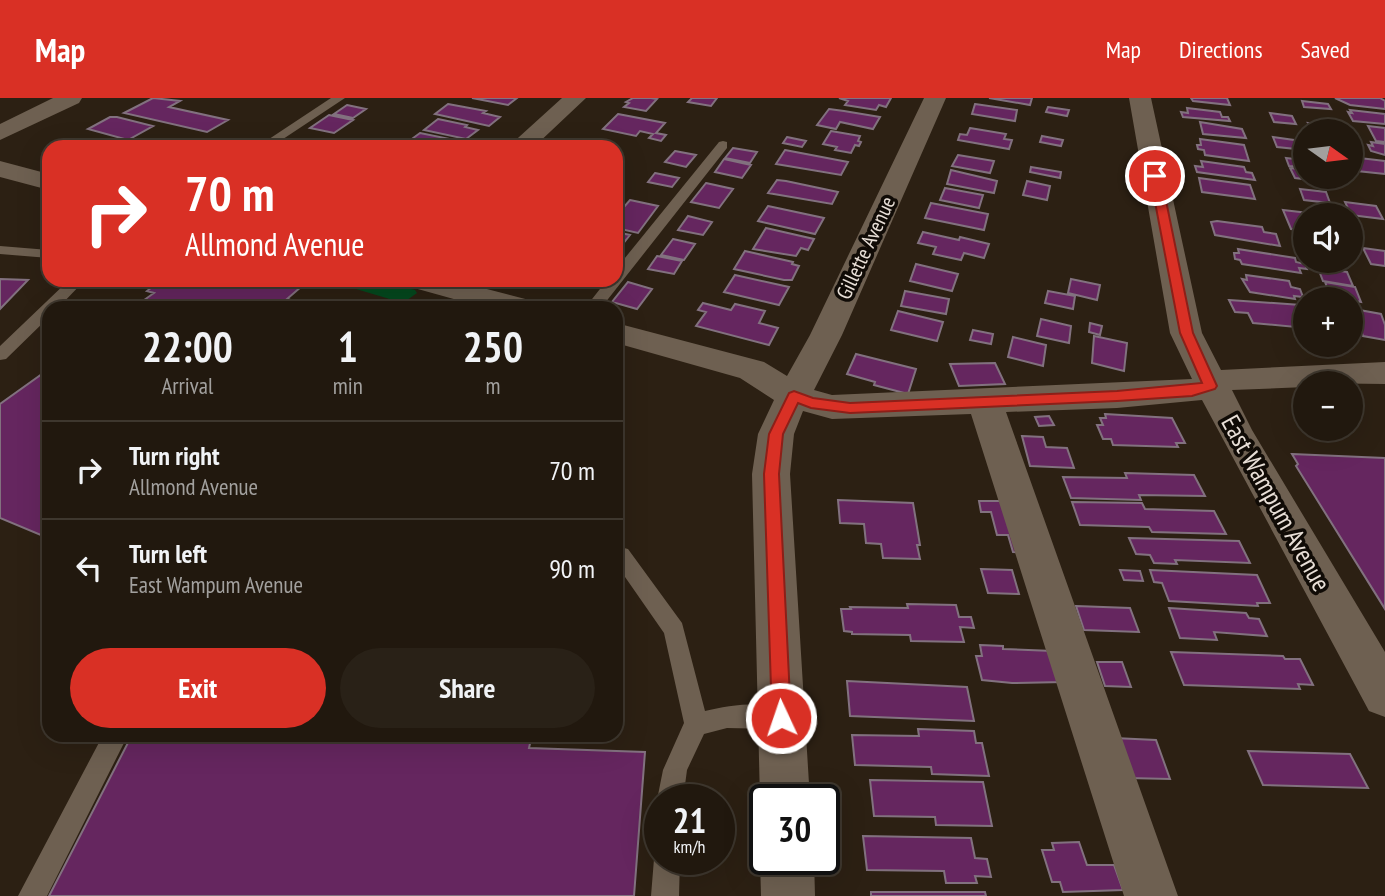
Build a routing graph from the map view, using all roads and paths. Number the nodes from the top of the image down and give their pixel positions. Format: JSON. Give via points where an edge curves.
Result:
{"nodes":[{"id":1,"x":71,"y":98,"type":"edge"},
{"id":2,"x":339,"y":98,"type":"edge"},
{"id":3,"x":575,"y":98,"type":"edge"},
{"id":4,"x":935,"y":98,"type":"edge"},
{"id":5,"x":1140,"y":98,"type":"edge"},
{"id":6,"x":0,"y":133,"type":"edge"},
{"id":7,"x":274,"y":140,"type":"edge"},
{"id":8,"x":528,"y":140,"type":"edge"},
{"id":9,"x":723,"y":145,"type":"dead end"},
{"id":10,"x":0,"y":169,"type":"edge"},
{"id":11,"x":42,"y":180,"type":"edge"},
{"id":12,"x":0,"y":250,"type":"edge"},
{"id":13,"x":42,"y":253,"type":"edge"},
{"id":14,"x":623,"y":270,"type":"edge"},
{"id":15,"x":71,"y":287,"type":"edge"},
{"id":16,"x":443,"y":287,"type":"edge"},
{"id":17,"x":610,"y":287,"type":"edge"},
{"id":18,"x":56,"y":301,"type":"edge"},
{"id":19,"x":496,"y":301,"type":"edge"},
{"id":20,"x":599,"y":301,"type":"edge"},
{"id":21,"x":42,"y":315,"type":"edge"},
{"id":22,"x":623,"y":335,"type":"edge"},
{"id":23,"x":0,"y":355,"type":"edge"},
{"id":24,"x":1385,"y":373,"type":"edge"},
{"id":25,"x":1210,"y":386,"type":"junction"},
{"id":26,"x":794,"y":396,"type":"junction"},
{"id":27,"x":985,"y":402,"type":"junction"},
{"id":28,"x":623,"y":558,"type":"edge"},
{"id":29,"x":1385,"y":695,"type":"edge"},
{"id":30,"x":781,"y":718,"type":"junction"},
{"id":31,"x":696,"y":724,"type":"junction"},
{"id":32,"x":112,"y":742,"type":"edge"},
{"id":33,"x":671,"y":784,"type":"edge"},
{"id":34,"x":784,"y":784,"type":"edge"},
{"id":35,"x":666,"y":875,"type":"edge"},
{"id":36,"x":787,"y":875,"type":"edge"},
{"id":37,"x":32,"y":896,"type":"edge"},
{"id":38,"x":665,"y":896,"type":"edge"},
{"id":39,"x":788,"y":896,"type":"edge"},
{"id":40,"x":1152,"y":896,"type":"edge"}],
"edges":[{"from":1,"to":6,"type":"street"},
{"from":2,"to":7,"type":"lane"},
{"from":3,"to":8,"type":"street"},
{"from":4,"to":26,"type":"street","name":"Gillette Avenue"},
{"from":5,"to":25,"type":"street","name":"East Wampum Avenue","via":[[1186,333]]},
{"from":9,"to":14,"type":"lane"},
{"from":10,"to":11,"type":"street"},
{"from":12,"to":13,"type":"lane"},
{"from":15,"to":18,"type":"lane"},
{"from":16,"to":19,"type":"street"},
{"from":17,"to":20,"type":"lane"},
{"from":21,"to":23,"type":"lane"},
{"from":22,"to":26,"type":"street","via":[[752,370]]},
{"from":24,"to":25,"type":"street","via":[[1228,379]]},
{"from":25,"to":27,"type":"street","via":[[1129,396]]},
{"from":25,"to":29,"type":"street","name":"East Wampum Avenue"},
{"from":26,"to":27,"type":"street","via":[[850,408]]},
{"from":26,"to":30,"type":"street","name":"Gillette Avenue","via":[[776,434],[771,474]]},
{"from":27,"to":40,"type":"street"},
{"from":28,"to":31,"type":"lane","via":[[674,630]]},
{"from":30,"to":31,"type":"lane","via":[[727,717]]},
{"from":30,"to":34,"type":"street","name":"Gillette Avenue"},
{"from":31,"to":33,"type":"lane","via":[[679,755]]},
{"from":32,"to":37,"type":"lane"},
{"from":35,"to":38,"type":"lane"},
{"from":36,"to":39,"type":"street"}]}
